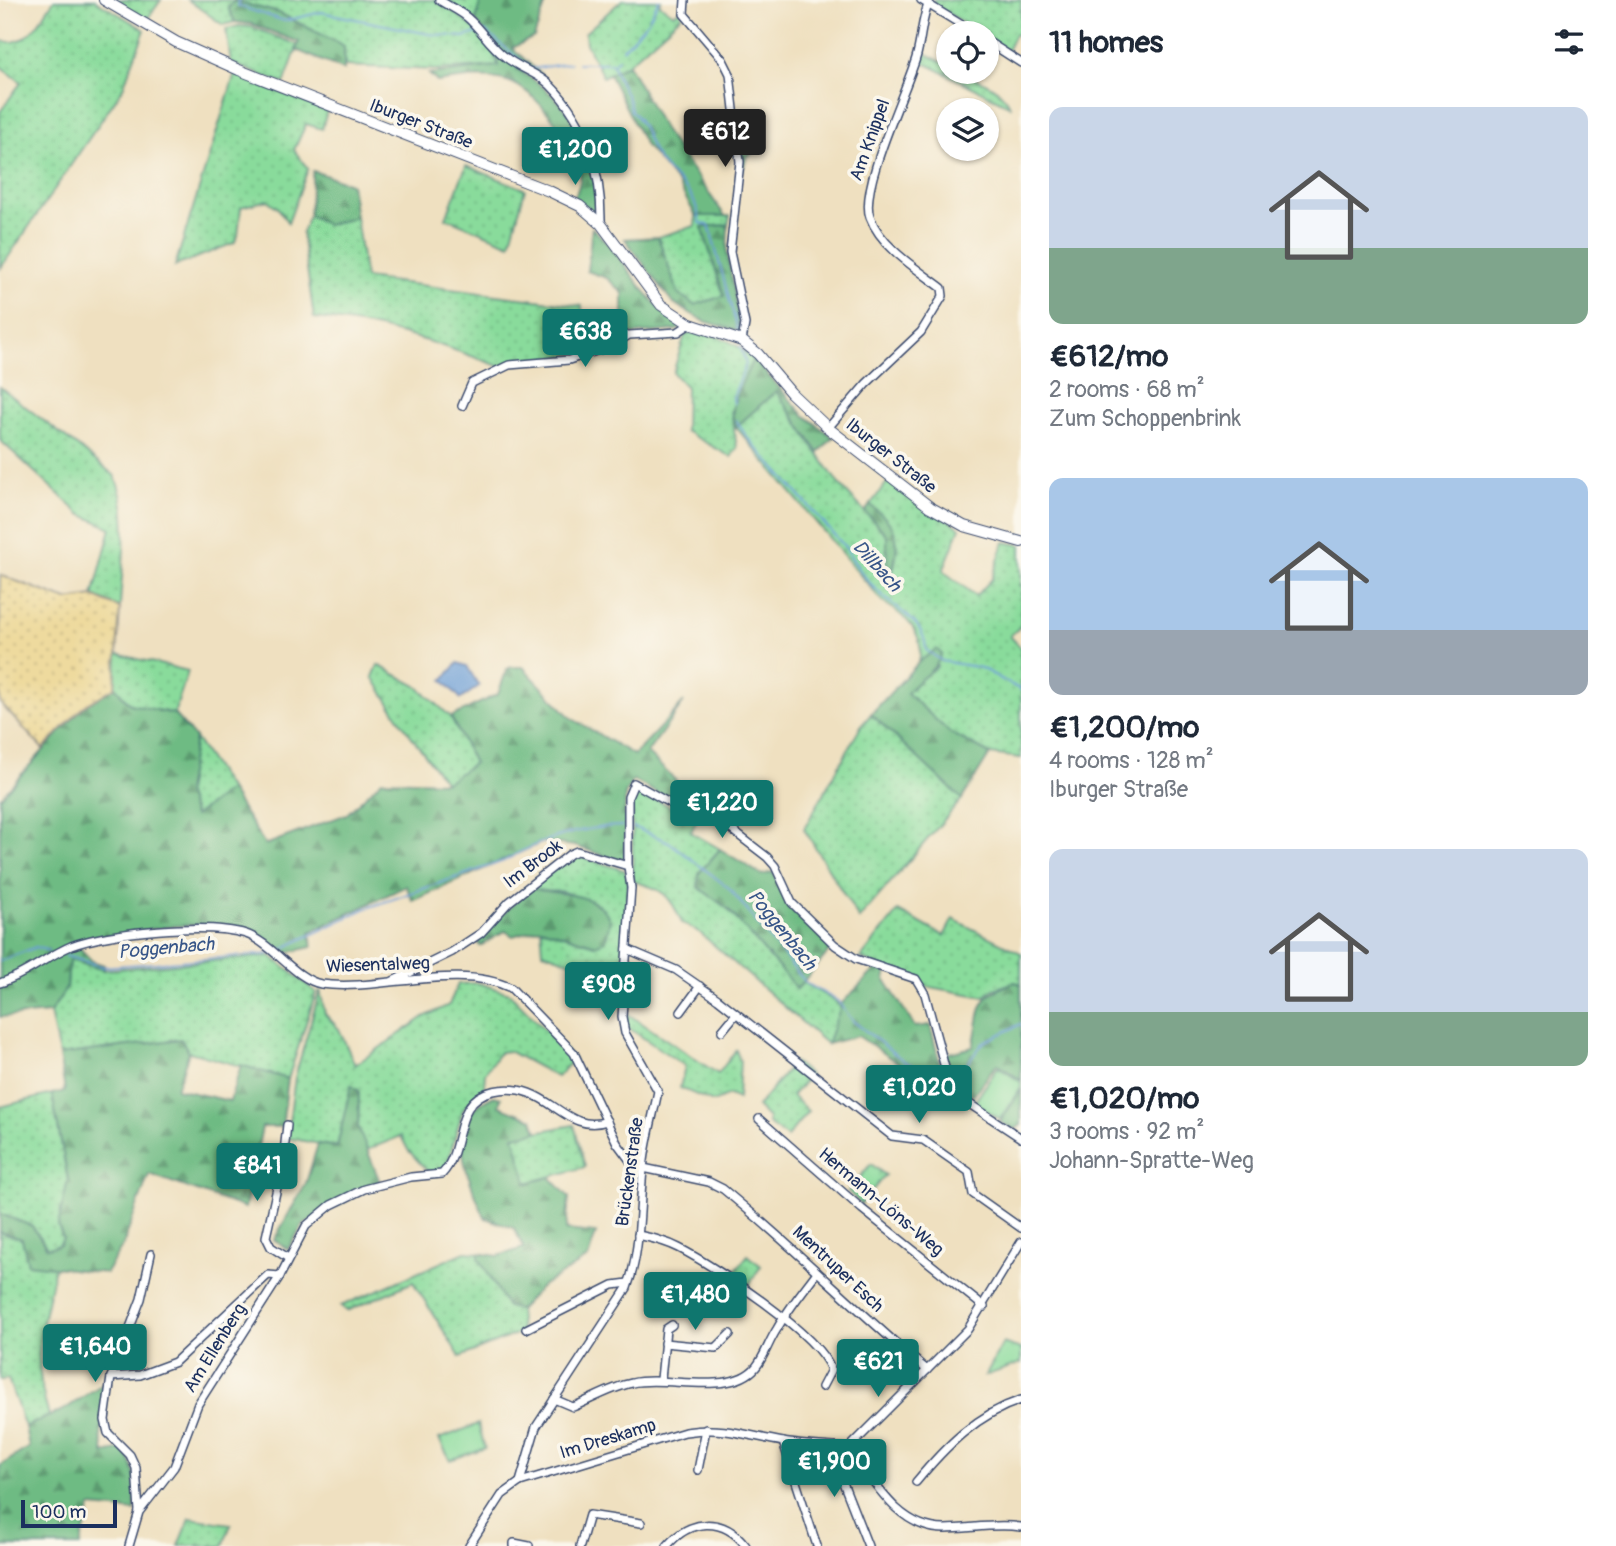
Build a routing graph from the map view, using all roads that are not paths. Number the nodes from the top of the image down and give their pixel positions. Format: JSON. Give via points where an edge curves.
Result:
{"nodes":[{"id":1,"x":104,"y":0,"type":"edge"},
{"id":2,"x":439,"y":0,"type":"edge"},
{"id":3,"x":685,"y":0,"type":"edge"},
{"id":4,"x":926,"y":1,"type":"edge"},
{"id":5,"x":957,"y":21,"type":"edge"},
{"id":6,"x":999,"y":49,"type":"edge"},
{"id":7,"x":1021,"y":63,"type":"edge"},
{"id":8,"x":601,"y":224,"type":"junction"},
{"id":9,"x":690,"y":324,"type":"junction"},
{"id":10,"x":742,"y":341,"type":"junction"},
{"id":11,"x":463,"y":406,"type":"dead end"},
{"id":12,"x":828,"y":428,"type":"junction"},
{"id":13,"x":1021,"y":542,"type":"edge"},
{"id":14,"x":628,"y":866,"type":"junction"},
{"id":15,"x":627,"y":950,"type":"junction"},
{"id":16,"x":0,"y":982,"type":"edge"},
{"id":17,"x":389,"y":984,"type":"junction"},
{"id":18,"x":700,"y":986,"type":"junction"},
{"id":19,"x":681,"y":1012,"type":"dead end"},
{"id":20,"x":736,"y":1014,"type":"junction"},
{"id":21,"x":722,"y":1031,"type":"dead end"},
{"id":22,"x":759,"y":1119,"type":"dead end"},
{"id":23,"x":607,"y":1121,"type":"junction"},
{"id":24,"x":287,"y":1125,"type":"dead end"},
{"id":25,"x":1021,"y":1138,"type":"edge"},
{"id":26,"x":643,"y":1169,"type":"junction"},
{"id":27,"x":1021,"y":1228,"type":"edge"},
{"id":28,"x":638,"y":1235,"type":"junction"},
{"id":29,"x":1021,"y":1241,"type":"edge"},
{"id":30,"x":152,"y":1254,"type":"dead end"},
{"id":31,"x":288,"y":1258,"type":"junction"},
{"id":32,"x":817,"y":1272,"type":"junction"},
{"id":33,"x":280,"y":1276,"type":"junction"},
{"id":34,"x":628,"y":1283,"type":"junction"},
{"id":35,"x":984,"y":1307,"type":"junction"},
{"id":36,"x":783,"y":1319,"type":"junction"},
{"id":37,"x":672,"y":1325,"type":"dead end"},
{"id":38,"x":526,"y":1329,"type":"dead end"},
{"id":39,"x":730,"y":1334,"type":"dead end"},
{"id":40,"x":664,"y":1343,"type":"junction"},
{"id":41,"x":927,"y":1370,"type":"junction"},
{"id":42,"x":111,"y":1377,"type":"junction"},
{"id":43,"x":661,"y":1379,"type":"junction"},
{"id":44,"x":822,"y":1387,"type":"dead end"},
{"id":45,"x":554,"y":1398,"type":"junction"},
{"id":46,"x":1021,"y":1400,"type":"edge"},
{"id":47,"x":706,"y":1429,"type":"junction"},
{"id":48,"x":783,"y":1442,"type":"junction"},
{"id":49,"x":849,"y":1448,"type":"junction"},
{"id":50,"x":698,"y":1470,"type":"dead end"},
{"id":51,"x":520,"y":1482,"type":"junction"},
{"id":52,"x":916,"y":1482,"type":"dead end"},
{"id":53,"x":139,"y":1512,"type":"junction"},
{"id":54,"x":641,"y":1523,"type":"dead end"},
{"id":55,"x":1021,"y":1527,"type":"edge"},
{"id":56,"x":129,"y":1546,"type":"edge"},
{"id":57,"x":469,"y":1546,"type":"edge"},
{"id":58,"x":514,"y":1546,"type":"edge"},
{"id":59,"x":529,"y":1546,"type":"edge"},
{"id":60,"x":580,"y":1546,"type":"edge"},
{"id":61,"x":667,"y":1546,"type":"edge"},
{"id":62,"x":746,"y":1546,"type":"edge"},
{"id":63,"x":817,"y":1546,"type":"edge"},
{"id":64,"x":868,"y":1546,"type":"edge"}],
"edges":[{"from":1,"to":8,"type":"main road","name":"Iburger Straße","via":[[176,42],[239,70],[549,191],[580,206]]},
{"from":2,"to":8,"type":"street","via":[[465,15],[514,65],[549,84],[574,115],[596,170]]},
{"from":3,"to":10,"type":"street","via":[[684,14],[730,74],[740,162],[730,252],[745,324]]},
{"from":4,"to":5,"type":"street"},
{"from":4,"to":12,"type":"street","name":"Am Knippel","via":[[917,55],[871,179],[867,203],[877,230],[893,249],[942,288],[943,296],[921,332]]},
{"from":6,"to":7,"type":"street"},
{"from":8,"to":9,"type":"main road","name":"Iburger Straße","via":[[661,305]]},
{"from":9,"to":10,"type":"main road","name":"Iburger Straße"},
{"from":9,"to":11,"type":"street","via":[[678,332],[629,335],[569,360],[509,365],[476,380]]},
{"from":10,"to":12,"type":"main road","name":"Iburger Straße"},
{"from":12,"to":13,"type":"main road","name":"Iburger Straße","via":[[930,507],[964,526]]},
{"from":14,"to":15,"type":"street","name":"Brückenstraße"},
{"from":14,"to":17,"type":"street","name":"Im Brook","via":[[577,851],[570,854],[516,896],[481,933]]},
{"from":14,"to":25,"type":"street","via":[[628,797],[634,783],[680,809],[728,827],[775,866],[792,903],[822,934],[856,959],[916,979],[925,994],[948,1079],[965,1101]]},
{"from":15,"to":18,"type":"street","via":[[676,970]]},
{"from":15,"to":26,"type":"street","name":"Brückenstraße","via":[[621,988],[625,1033],[658,1091]]},
{"from":16,"to":17,"type":"street","name":"Wiesentalweg","via":[[71,946],[191,929],[247,934],[319,984]]},
{"from":17,"to":23,"type":"street","name":"Wiesentalweg","via":[[479,979],[511,988],[574,1053]]},
{"from":18,"to":19,"type":"street"},
{"from":18,"to":20,"type":"street"},
{"from":20,"to":21,"type":"street"},
{"from":20,"to":27,"type":"street","via":[[892,1136],[923,1140],[969,1172],[973,1194]]},
{"from":22,"to":35,"type":"street","name":"Hermann-Löns-Weg"},
{"from":23,"to":26,"type":"street","name":"Wiesentalweg","via":[[624,1153],[634,1166]]},
{"from":23,"to":31,"type":"street","name":"Am Ellenberg","via":[[579,1123],[535,1092],[517,1089],[480,1096],[463,1116],[454,1159],[442,1174],[394,1180],[331,1205],[306,1226]]},
{"from":24,"to":31,"type":"street","via":[[266,1237],[271,1247]]},
{"from":26,"to":28,"type":"street","name":"Brückenstraße"},
{"from":26,"to":32,"type":"street","name":"Mentruper Esch","via":[[716,1184]]},
{"from":28,"to":34,"type":"street","name":"Brückenstraße"},
{"from":28,"to":36,"type":"street","via":[[680,1249]]},
{"from":29,"to":35,"type":"street"},
{"from":30,"to":42,"type":"street","name":"Am Ellenberg","via":[[141,1299]]},
{"from":31,"to":33,"type":"street","name":"Am Ellenberg"},
{"from":32,"to":36,"type":"street"},
{"from":32,"to":41,"type":"street","name":"Mentruper Esch"},
{"from":33,"to":42,"type":"street","name":"Am Ellenberg","via":[[268,1275],[174,1362],[140,1375]]},
{"from":33,"to":53,"type":"street","name":"Am Ellenberg","via":[[198,1404],[174,1467]]},
{"from":34,"to":38,"type":"street","via":[[613,1285]]},
{"from":34,"to":45,"type":"street","name":"Brückenstraße"},
{"from":35,"to":41,"type":"street","via":[[950,1350]]},
{"from":36,"to":43,"type":"street","via":[[755,1368],[745,1374],[704,1384]]},
{"from":36,"to":44,"type":"street","via":[[807,1338],[829,1365],[830,1376]]},
{"from":37,"to":40,"type":"street","via":[[666,1329]]},
{"from":39,"to":40,"type":"street","via":[[716,1348]]},
{"from":40,"to":43,"type":"street"},
{"from":41,"to":49,"type":"street"},
{"from":42,"to":53,"type":"street","name":"Am Ellenberg","via":[[105,1420],[108,1433],[136,1468]]},
{"from":43,"to":45,"type":"street","via":[[629,1383],[573,1407]]},
{"from":45,"to":51,"type":"street","name":"Brückenstraße","via":[[536,1427]]},
{"from":46,"to":52,"type":"street","via":[[997,1408],[946,1446]]},
{"from":47,"to":48,"type":"street","name":"Im Dreskamp"},
{"from":47,"to":50,"type":"street"},
{"from":47,"to":51,"type":"street","name":"Im Dreskamp"},
{"from":48,"to":49,"type":"street","name":"Im Dreskamp"},
{"from":48,"to":63,"type":"street"},
{"from":49,"to":55,"type":"street","via":[[903,1516],[920,1525],[943,1529]]},
{"from":49,"to":64,"type":"street","via":[[842,1480]]},
{"from":51,"to":57,"type":"street","via":[[502,1495]]},
{"from":53,"to":56,"type":"street","name":"Am Ellenberg"},
{"from":54,"to":60,"type":"street","via":[[589,1515]]},
{"from":58,"to":59,"type":"street"},
{"from":61,"to":62,"type":"street","via":[[681,1530],[699,1525],[718,1526]]}]}
